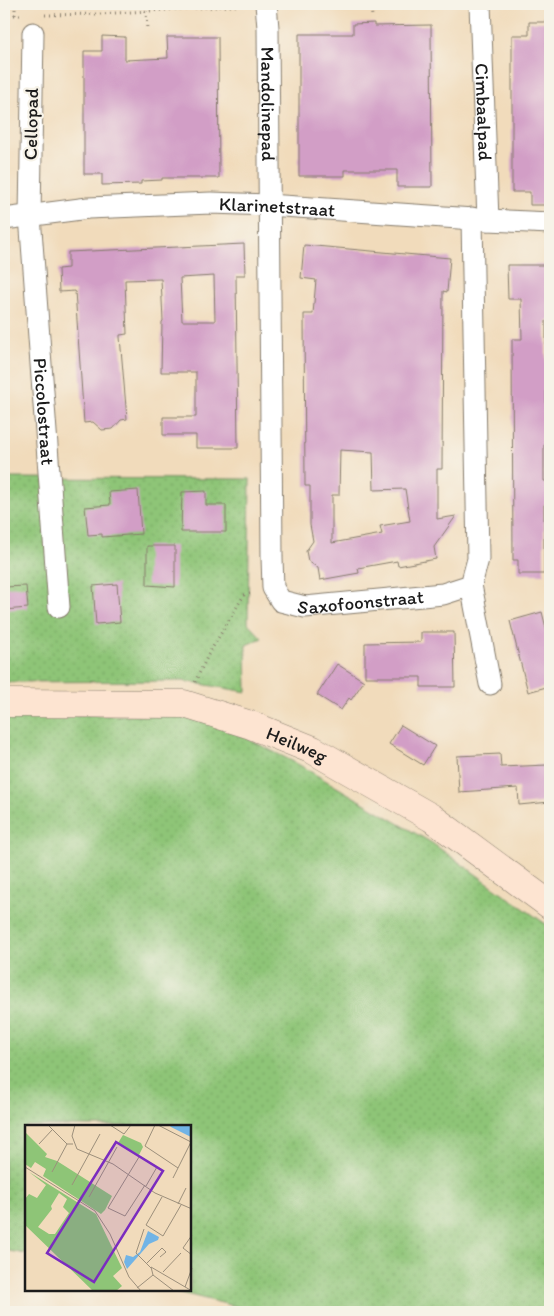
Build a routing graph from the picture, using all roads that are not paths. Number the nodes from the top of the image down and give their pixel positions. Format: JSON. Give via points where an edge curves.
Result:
{"nodes":[{"id":1,"x":266,"y":4,"type":"edge"},
{"id":2,"x":480,"y":13,"type":"edge"},
{"id":3,"x":32,"y":27,"type":"road end"},
{"id":4,"x":268,"y":205,"type":"junction"},
{"id":5,"x":30,"y":216,"type":"junction"},
{"id":6,"x":4,"y":219,"type":"edge"},
{"id":7,"x":480,"y":219,"type":"junction"},
{"id":8,"x":550,"y":223,"type":"edge"},
{"id":9,"x":471,"y":585,"type":"junction"},
{"id":10,"x":59,"y":607,"type":"dead end"},
{"id":11,"x":490,"y":684,"type":"dead end"},
{"id":12,"x":4,"y":703,"type":"edge"},
{"id":13,"x":550,"y":905,"type":"edge"}],
"edges":[{"from":1,"to":4,"type":"street","name":"Mandolinepad"},
{"from":2,"to":7,"type":"street","name":"Cimbaalpad"},
{"from":3,"to":5,"type":"street","name":"Cellopad"},
{"from":4,"to":5,"type":"street","name":"Klarinetstraat","via":[[211,203],[107,207]]},
{"from":4,"to":7,"type":"street","name":"Klarinetstraat"},
{"from":4,"to":9,"type":"street","name":"Saxofoonstraat","via":[[273,588],[281,601],[305,607],[444,594]]},
{"from":5,"to":6,"type":"street","name":"Klarinetstraat"},
{"from":5,"to":10,"type":"street","name":"Piccolostraat"},
{"from":7,"to":8,"type":"street","name":"Klarinetstraat"},
{"from":7,"to":9,"type":"street","via":[[478,559]]},
{"from":9,"to":11,"type":"street"},
{"from":12,"to":13,"type":"street","name":"Heilweg","via":[[184,704],[252,725],[313,750],[432,818]]}]}
